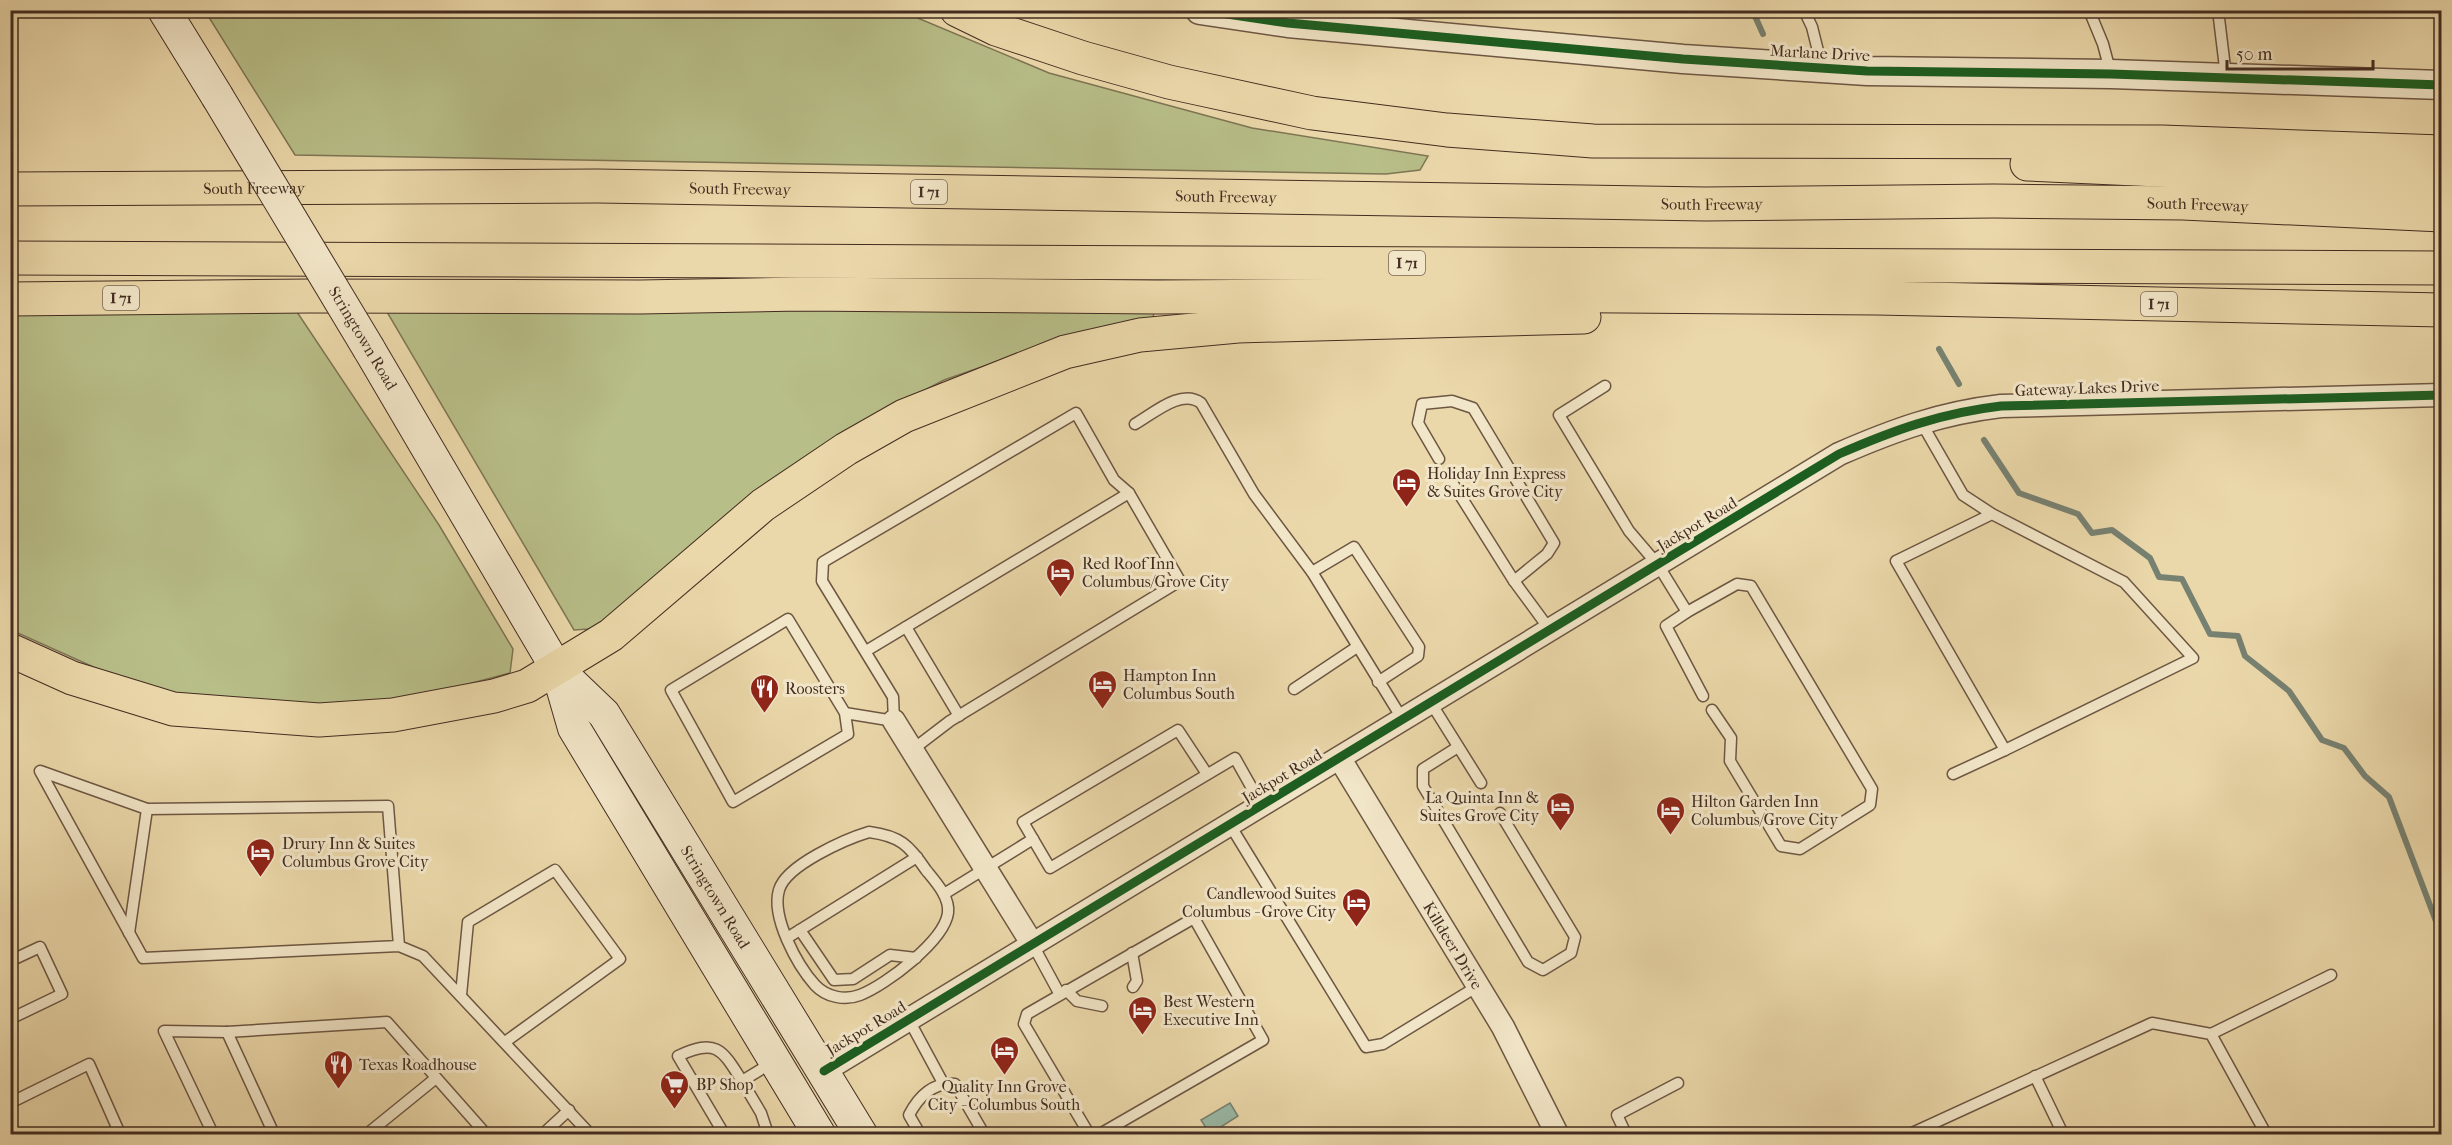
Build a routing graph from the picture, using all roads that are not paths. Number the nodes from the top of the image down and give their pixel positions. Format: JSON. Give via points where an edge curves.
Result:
{"nodes":[{"id":1,"x":164,"y":10,"type":"edge"},
{"id":2,"x":957,"y":10,"type":"edge"},
{"id":3,"x":1200,"y":10,"type":"edge"},
{"id":4,"x":1804,"y":10,"type":"edge"},
{"id":5,"x":2089,"y":10,"type":"edge"},
{"id":6,"x":2218,"y":10,"type":"edge"},
{"id":7,"x":1240,"y":14,"type":"edge"},
{"id":8,"x":1822,"y":68,"type":"junction"},
{"id":9,"x":2111,"y":74,"type":"junction"},
{"id":10,"x":2227,"y":80,"type":"junction"},
{"id":11,"x":2442,"y":85,"type":"edge"},
{"id":12,"x":1593,"y":141,"type":"junction"},
{"id":13,"x":2442,"y":152,"type":"edge"},
{"id":14,"x":2442,"y":183,"type":"edge"},
{"id":15,"x":10,"y":189,"type":"edge"},
{"id":16,"x":2442,"y":215,"type":"edge"},
{"id":17,"x":10,"y":258,"type":"edge"},
{"id":18,"x":2442,"y":268,"type":"edge"},
{"id":19,"x":1876,"y":298,"type":"junction"},
{"id":20,"x":10,"y":300,"type":"edge"},
{"id":21,"x":2442,"y":309,"type":"edge"},
{"id":22,"x":1605,"y":386,"type":"dead end"},
{"id":23,"x":2442,"y":395,"type":"edge"},
{"id":24,"x":1921,"y":421,"type":"junction"},
{"id":25,"x":1135,"y":424,"type":"dead end"},
{"id":26,"x":1439,"y":459,"type":"dead end"},
{"id":27,"x":1453,"y":484,"type":"dead end"},
{"id":28,"x":1129,"y":493,"type":"junction"},
{"id":29,"x":1756,"y":506,"type":"joint"},
{"id":30,"x":1992,"y":514,"type":"junction"},
{"id":31,"x":1658,"y":565,"type":"junction"},
{"id":32,"x":1312,"y":572,"type":"junction"},
{"id":33,"x":1514,"y":581,"type":"junction"},
{"id":34,"x":1688,"y":612,"type":"junction"},
{"id":35,"x":906,"y":627,"type":"junction"},
{"id":36,"x":1550,"y":631,"type":"junction"},
{"id":37,"x":1357,"y":648,"type":"junction"},
{"id":38,"x":10,"y":651,"type":"edge"},
{"id":39,"x":866,"y":651,"type":"junction"},
{"id":40,"x":557,"y":669,"type":"junction"},
{"id":41,"x":1378,"y":682,"type":"junction"},
{"id":42,"x":1294,"y":689,"type":"dead end"},
{"id":43,"x":1703,"y":696,"type":"dead end"},
{"id":44,"x":1431,"y":703,"type":"junction"},
{"id":45,"x":1713,"y":710,"type":"dead end"},
{"id":46,"x":846,"y":713,"type":"junction"},
{"id":47,"x":959,"y":716,"type":"junction"},
{"id":48,"x":1403,"y":720,"type":"junction"},
{"id":49,"x":894,"y":721,"type":"junction"},
{"id":50,"x":1458,"y":747,"type":"junction"},
{"id":51,"x":912,"y":750,"type":"junction"},
{"id":52,"x":2005,"y":750,"type":"junction"},
{"id":53,"x":1340,"y":759,"type":"junction"},
{"id":54,"x":1207,"y":774,"type":"junction"},
{"id":55,"x":1953,"y":774,"type":"dead end"},
{"id":56,"x":1481,"y":783,"type":"dead end"},
{"id":57,"x":1263,"y":806,"type":"junction"},
{"id":58,"x":147,"y":809,"type":"junction"},
{"id":59,"x":1500,"y":813,"type":"dead end"},
{"id":60,"x":1230,"y":825,"type":"junction"},
{"id":61,"x":1033,"y":839,"type":"junction"},
{"id":62,"x":917,"y":857,"type":"junction"},
{"id":63,"x":655,"y":860,"type":"junction"},
{"id":64,"x":985,"y":868,"type":"junction"},
{"id":65,"x":944,"y":894,"type":"junction"},
{"id":66,"x":800,"y":930,"type":"junction"},
{"id":67,"x":129,"y":933,"type":"junction"},
{"id":68,"x":787,"y":938,"type":"junction"},
{"id":69,"x":1033,"y":945,"type":"junction"},
{"id":70,"x":399,"y":946,"type":"junction"},
{"id":71,"x":1132,"y":953,"type":"junction"},
{"id":72,"x":916,"y":958,"type":"junction"},
{"id":73,"x":10,"y":961,"type":"edge"},
{"id":74,"x":2331,"y":975,"type":"dead end"},
{"id":75,"x":1478,"y":986,"type":"junction"},
{"id":76,"x":1133,"y":987,"type":"dead end"},
{"id":77,"x":1063,"y":992,"type":"junction"},
{"id":78,"x":461,"y":995,"type":"junction"},
{"id":79,"x":1102,"y":1006,"type":"dead end"},
{"id":80,"x":10,"y":1019,"type":"edge"},
{"id":81,"x":909,"y":1020,"type":"junction"},
{"id":82,"x":226,"y":1032,"type":"junction"},
{"id":83,"x":2211,"y":1034,"type":"junction"},
{"id":84,"x":505,"y":1042,"type":"junction"},
{"id":85,"x":776,"y":1061,"type":"junction"},
{"id":86,"x":824,"y":1071,"type":"junction"},
{"id":87,"x":2035,"y":1076,"type":"junction"},
{"id":88,"x":436,"y":1077,"type":"junction"},
{"id":89,"x":742,"y":1081,"type":"junction"},
{"id":90,"x":943,"y":1083,"type":"junction"},
{"id":91,"x":1678,"y":1083,"type":"dead end"},
{"id":92,"x":10,"y":1103,"type":"edge"},
{"id":93,"x":569,"y":1110,"type":"junction"},
{"id":94,"x":814,"y":1130,"type":"edge"},
{"id":95,"x":120,"y":1134,"type":"edge"},
{"id":96,"x":213,"y":1134,"type":"edge"},
{"id":97,"x":274,"y":1134,"type":"edge"},
{"id":98,"x":367,"y":1134,"type":"edge"},
{"id":99,"x":486,"y":1134,"type":"edge"},
{"id":100,"x":543,"y":1134,"type":"edge"},
{"id":101,"x":590,"y":1134,"type":"edge"},
{"id":102,"x":724,"y":1134,"type":"edge"},
{"id":103,"x":768,"y":1134,"type":"edge"},
{"id":104,"x":861,"y":1134,"type":"edge"},
{"id":105,"x":920,"y":1134,"type":"edge"},
{"id":106,"x":984,"y":1134,"type":"edge"},
{"id":107,"x":1089,"y":1134,"type":"edge"},
{"id":108,"x":1100,"y":1134,"type":"edge"},
{"id":109,"x":1557,"y":1134,"type":"edge"},
{"id":110,"x":1626,"y":1134,"type":"edge"},
{"id":111,"x":1910,"y":1134,"type":"edge"},
{"id":112,"x":2063,"y":1134,"type":"edge"},
{"id":113,"x":2266,"y":1134,"type":"edge"}],
"edges":[{"from":1,"to":40,"type":"main road","name":"Stringtown Road","bridge":true},
{"from":2,"to":12,"type":"highway","via":[[1083,58],[1169,82],[1312,113],[1447,130]]},
{"from":3,"to":7,"type":"street","name":"Marlane Drive"},
{"from":4,"to":8,"type":"lane"},
{"from":5,"to":9,"type":"lane"},
{"from":6,"to":10,"type":"lane"},
{"from":7,"to":8,"type":"street","name":"Marlane Drive","via":[[1683,59]]},
{"from":8,"to":9,"type":"street","name":"Marlane Drive"},
{"from":9,"to":10,"type":"street","name":"Marlane Drive"},
{"from":10,"to":11,"type":"street","name":"Marlane Drive"},
{"from":12,"to":13,"type":"highway","via":[[2163,142]]},
{"from":12,"to":14,"type":"highway","via":[[1648,154],[2104,165]]},
{"from":15,"to":16,"type":"highway","name":"South Freeway","number":"I 71","via":[[598,186],[1705,204],[2183,203]]},
{"from":17,"to":18,"type":"highway","number":"I 71"},
{"from":19,"to":20,"type":"highway","number":"I 71","via":[[800,294]]},
{"from":19,"to":21,"type":"highway","number":"I 71"},
{"from":19,"to":40,"type":"highway","via":[[1822,313],[1238,326],[1140,335],[1065,352],[926,406],[846,449],[763,506],[611,635]]},
{"from":22,"to":31,"type":"lane","via":[[1559,415],[1629,531]]},
{"from":23,"to":24,"type":"street","name":"Gateway Lakes Drive","via":[[2001,406],[1957,411]]},
{"from":24,"to":29,"type":"street","name":"Gateway Lakes Drive","via":[[1839,454]]},
{"from":24,"to":30,"type":"lane","via":[[1963,495]]},
{"from":25,"to":32,"type":"lane","via":[[1182,397],[1193,397],[1201,403],[1254,494]]},
{"from":26,"to":33,"type":"lane","via":[[1418,423],[1422,404],[1452,401],[1473,408],[1554,543],[1547,554]]},
{"from":27,"to":33,"type":"lane"},
{"from":28,"to":35,"type":"lane"},
{"from":28,"to":39,"type":"lane","via":[[1114,480],[1076,413],[823,562],[822,582]]},
{"from":28,"to":47,"type":"lane","via":[[1180,581]]},
{"from":29,"to":31,"type":"street","name":"Jackpot Road"},
{"from":30,"to":52,"type":"lane","via":[[1896,561]]},
{"from":30,"to":52,"type":"lane","via":[[2124,582],[2193,658]]},
{"from":31,"to":34,"type":"lane"},
{"from":31,"to":36,"type":"street","name":"Jackpot Road"},
{"from":32,"to":37,"type":"lane"},
{"from":32,"to":41,"type":"lane","via":[[1349,548],[1358,549],[1419,647],[1418,656]]},
{"from":33,"to":36,"type":"lane"},
{"from":34,"to":43,"type":"lane","via":[[1666,626]]},
{"from":34,"to":45,"type":"lane","via":[[1737,584],[1751,586],[1872,789],[1870,805],[1800,849],[1781,846],[1730,761],[1731,738]]},
{"from":35,"to":39,"type":"lane"},
{"from":35,"to":47,"type":"lane"},
{"from":36,"to":44,"type":"street","name":"Jackpot Road"},
{"from":37,"to":41,"type":"lane"},
{"from":37,"to":42,"type":"lane"},
{"from":38,"to":40,"type":"highway","via":[[72,678],[174,709],[319,720],[393,715],[494,696],[527,686]]},
{"from":39,"to":49,"type":"lane","via":[[893,697]]},
{"from":40,"to":63,"type":"main road","name":"Stringtown Road","via":[[574,728]]},
{"from":40,"to":86,"type":"main road","name":"Stringtown Road","via":[[604,714]]},
{"from":41,"to":48,"type":"lane"},
{"from":44,"to":48,"type":"street","name":"Jackpot Road"},
{"from":44,"to":50,"type":"lane"},
{"from":46,"to":46,"type":"lane","via":[[788,619],[671,690],[734,802],[848,734]]},
{"from":46,"to":49,"type":"lane"},
{"from":47,"to":51,"type":"lane"},
{"from":48,"to":53,"type":"street","name":"Jackpot Road"},
{"from":49,"to":51,"type":"street"},
{"from":50,"to":56,"type":"lane"},
{"from":50,"to":59,"type":"lane","via":[[1423,769],[1423,786],[1528,962],[1544,970],[1571,953],[1575,937]]},
{"from":51,"to":64,"type":"street"},
{"from":52,"to":55,"type":"lane"},
{"from":53,"to":57,"type":"street","name":"Jackpot Road"},
{"from":53,"to":75,"type":"street","name":"Killdeer Drive"},
{"from":54,"to":57,"type":"lane","via":[[1235,758]]},
{"from":54,"to":61,"type":"lane","via":[[1050,868]]},
{"from":54,"to":61,"type":"lane","via":[[1178,730],[1023,822]]},
{"from":57,"to":60,"type":"street","name":"Jackpot Road"},
{"from":58,"to":67,"type":"lane"},
{"from":58,"to":67,"type":"lane","via":[[40,771]]},
{"from":58,"to":70,"type":"lane","via":[[388,806]]},
{"from":60,"to":69,"type":"street","name":"Jackpot Road"},
{"from":60,"to":75,"type":"lane","via":[[1366,1047],[1383,1044]]},
{"from":61,"to":64,"type":"lane"},
{"from":62,"to":65,"type":"lane"},
{"from":62,"to":66,"type":"lane"},
{"from":62,"to":68,"type":"lane","via":[[891,834],[869,832],[823,852],[791,873],[779,890],[780,924]]},
{"from":63,"to":85,"type":"main road","name":"Stringtown Road"},
{"from":63,"to":86,"type":"main road","via":[[687,883],[803,1073]]},
{"from":64,"to":65,"type":"lane"},
{"from":64,"to":69,"type":"street"},
{"from":65,"to":72,"type":"lane","via":[[948,913],[941,930]]},
{"from":66,"to":68,"type":"lane"},
{"from":66,"to":72,"type":"lane","via":[[834,980],[854,979],[890,956]]},
{"from":67,"to":70,"type":"lane","via":[[143,958]]},
{"from":68,"to":72,"type":"lane","via":[[796,960],[816,987],[830,996],[861,995]]},
{"from":69,"to":77,"type":"lane"},
{"from":69,"to":81,"type":"street","name":"Jackpot Road"},
{"from":70,"to":78,"type":"lane","via":[[423,956]]},
{"from":71,"to":76,"type":"lane","via":[[1137,981]]},
{"from":71,"to":77,"type":"lane"},
{"from":71,"to":108,"type":"lane","via":[[1194,918],[1263,1040]]},
{"from":73,"to":80,"type":"lane","via":[[40,947],[62,994]]},
{"from":74,"to":83,"type":"lane"},
{"from":75,"to":109,"type":"street","name":"Killdeer Drive"},
{"from":77,"to":79,"type":"lane","via":[[1077,1001]]},
{"from":77,"to":107,"type":"lane","via":[[1027,1014],[1024,1024]]},
{"from":78,"to":84,"type":"lane"},
{"from":78,"to":84,"type":"lane","via":[[468,922],[555,870],[620,959]]},
{"from":81,"to":86,"type":"street","name":"Jackpot Road"},
{"from":81,"to":90,"type":"lane"},
{"from":82,"to":88,"type":"lane","via":[[387,1022]]},
{"from":82,"to":96,"type":"lane","via":[[164,1031]]},
{"from":82,"to":97,"type":"lane"},
{"from":83,"to":87,"type":"lane","via":[[2152,1023]]},
{"from":83,"to":113,"type":"lane"},
{"from":84,"to":93,"type":"lane"},
{"from":85,"to":89,"type":"lane"},
{"from":85,"to":94,"type":"main road","name":"Stringtown Road"},
{"from":86,"to":104,"type":"main road","name":"Stringtown Road"},
{"from":87,"to":111,"type":"lane"},
{"from":87,"to":112,"type":"lane"},
{"from":88,"to":98,"type":"lane"},
{"from":88,"to":99,"type":"lane"},
{"from":89,"to":102,"type":"lane","via":[[726,1055],[712,1046],[697,1047],[678,1056]]},
{"from":89,"to":103,"type":"lane"},
{"from":90,"to":105,"type":"lane","via":[[919,1097],[909,1115]]},
{"from":90,"to":106,"type":"lane","via":[[955,1084]]},
{"from":91,"to":110,"type":"lane","via":[[1617,1115]]},
{"from":92,"to":95,"type":"lane","via":[[89,1064]]},
{"from":93,"to":100,"type":"lane"},
{"from":93,"to":101,"type":"lane"}]}
